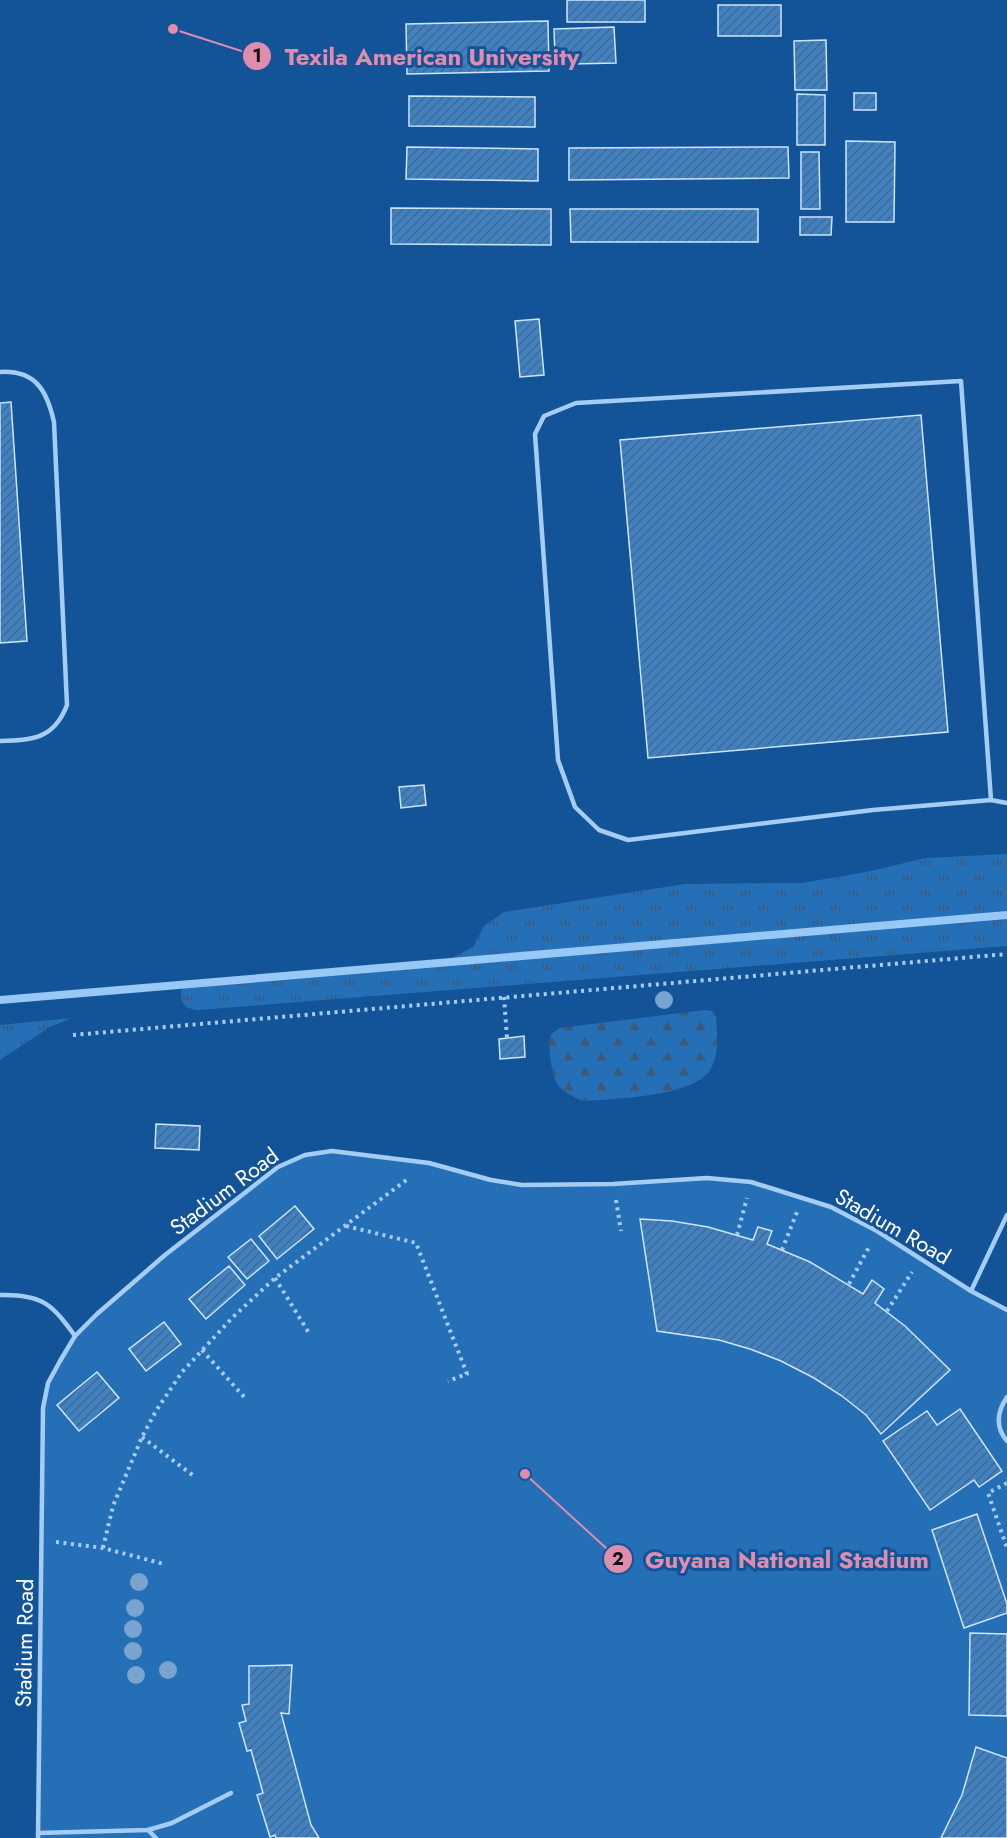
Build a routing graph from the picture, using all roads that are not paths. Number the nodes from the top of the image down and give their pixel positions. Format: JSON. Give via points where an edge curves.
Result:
{"nodes":[{"id":1,"x":0,"y":372,"type":"edge"},
{"id":2,"x":0,"y":741,"type":"edge"},
{"id":3,"x":991,"y":800,"type":"junction"},
{"id":4,"x":1007,"y":803,"type":"edge"},
{"id":5,"x":1007,"y":1215,"type":"edge"},
{"id":6,"x":971,"y":1290,"type":"junction"},
{"id":7,"x":0,"y":1295,"type":"edge"},
{"id":8,"x":1007,"y":1310,"type":"edge"},
{"id":9,"x":75,"y":1336,"type":"junction"},
{"id":10,"x":1007,"y":1397,"type":"edge"},
{"id":11,"x":1007,"y":1442,"type":"edge"},
{"id":12,"x":231,"y":1793,"type":"dead end"},
{"id":13,"x":148,"y":1830,"type":"junction"},
{"id":14,"x":38,"y":1835,"type":"edge"},
{"id":15,"x":156,"y":1838,"type":"edge"}],
"edges":[{"from":1,"to":2,"type":"lane","via":[[27,377],[40,387],[49,400],[54,422],[67,705],[62,720],[38,738]]},
{"from":3,"to":3,"type":"lane","via":[[627,840],[599,830],[575,807],[558,759],[534,434],[544,416],[576,403],[961,381]]},
{"from":3,"to":4,"type":"lane"},
{"from":5,"to":6,"type":"lane"},
{"from":6,"to":8,"type":"lane","name":"Stadium Road"},
{"from":6,"to":9,"type":"lane","name":"Stadium Road","via":[[831,1207],[751,1182],[707,1178],[522,1185],[429,1163],[332,1151],[305,1155],[278,1167],[165,1255]]},
{"from":7,"to":9,"type":"lane","via":[[18,1294],[41,1300],[58,1313]]},
{"from":9,"to":14,"type":"lane","name":"Stadium Road","via":[[48,1383],[43,1408]]},
{"from":10,"to":11,"type":"lane","via":[[998,1415]]},
{"from":12,"to":13,"type":"lane"},
{"from":13,"to":14,"type":"lane"},
{"from":13,"to":15,"type":"lane"}]}
